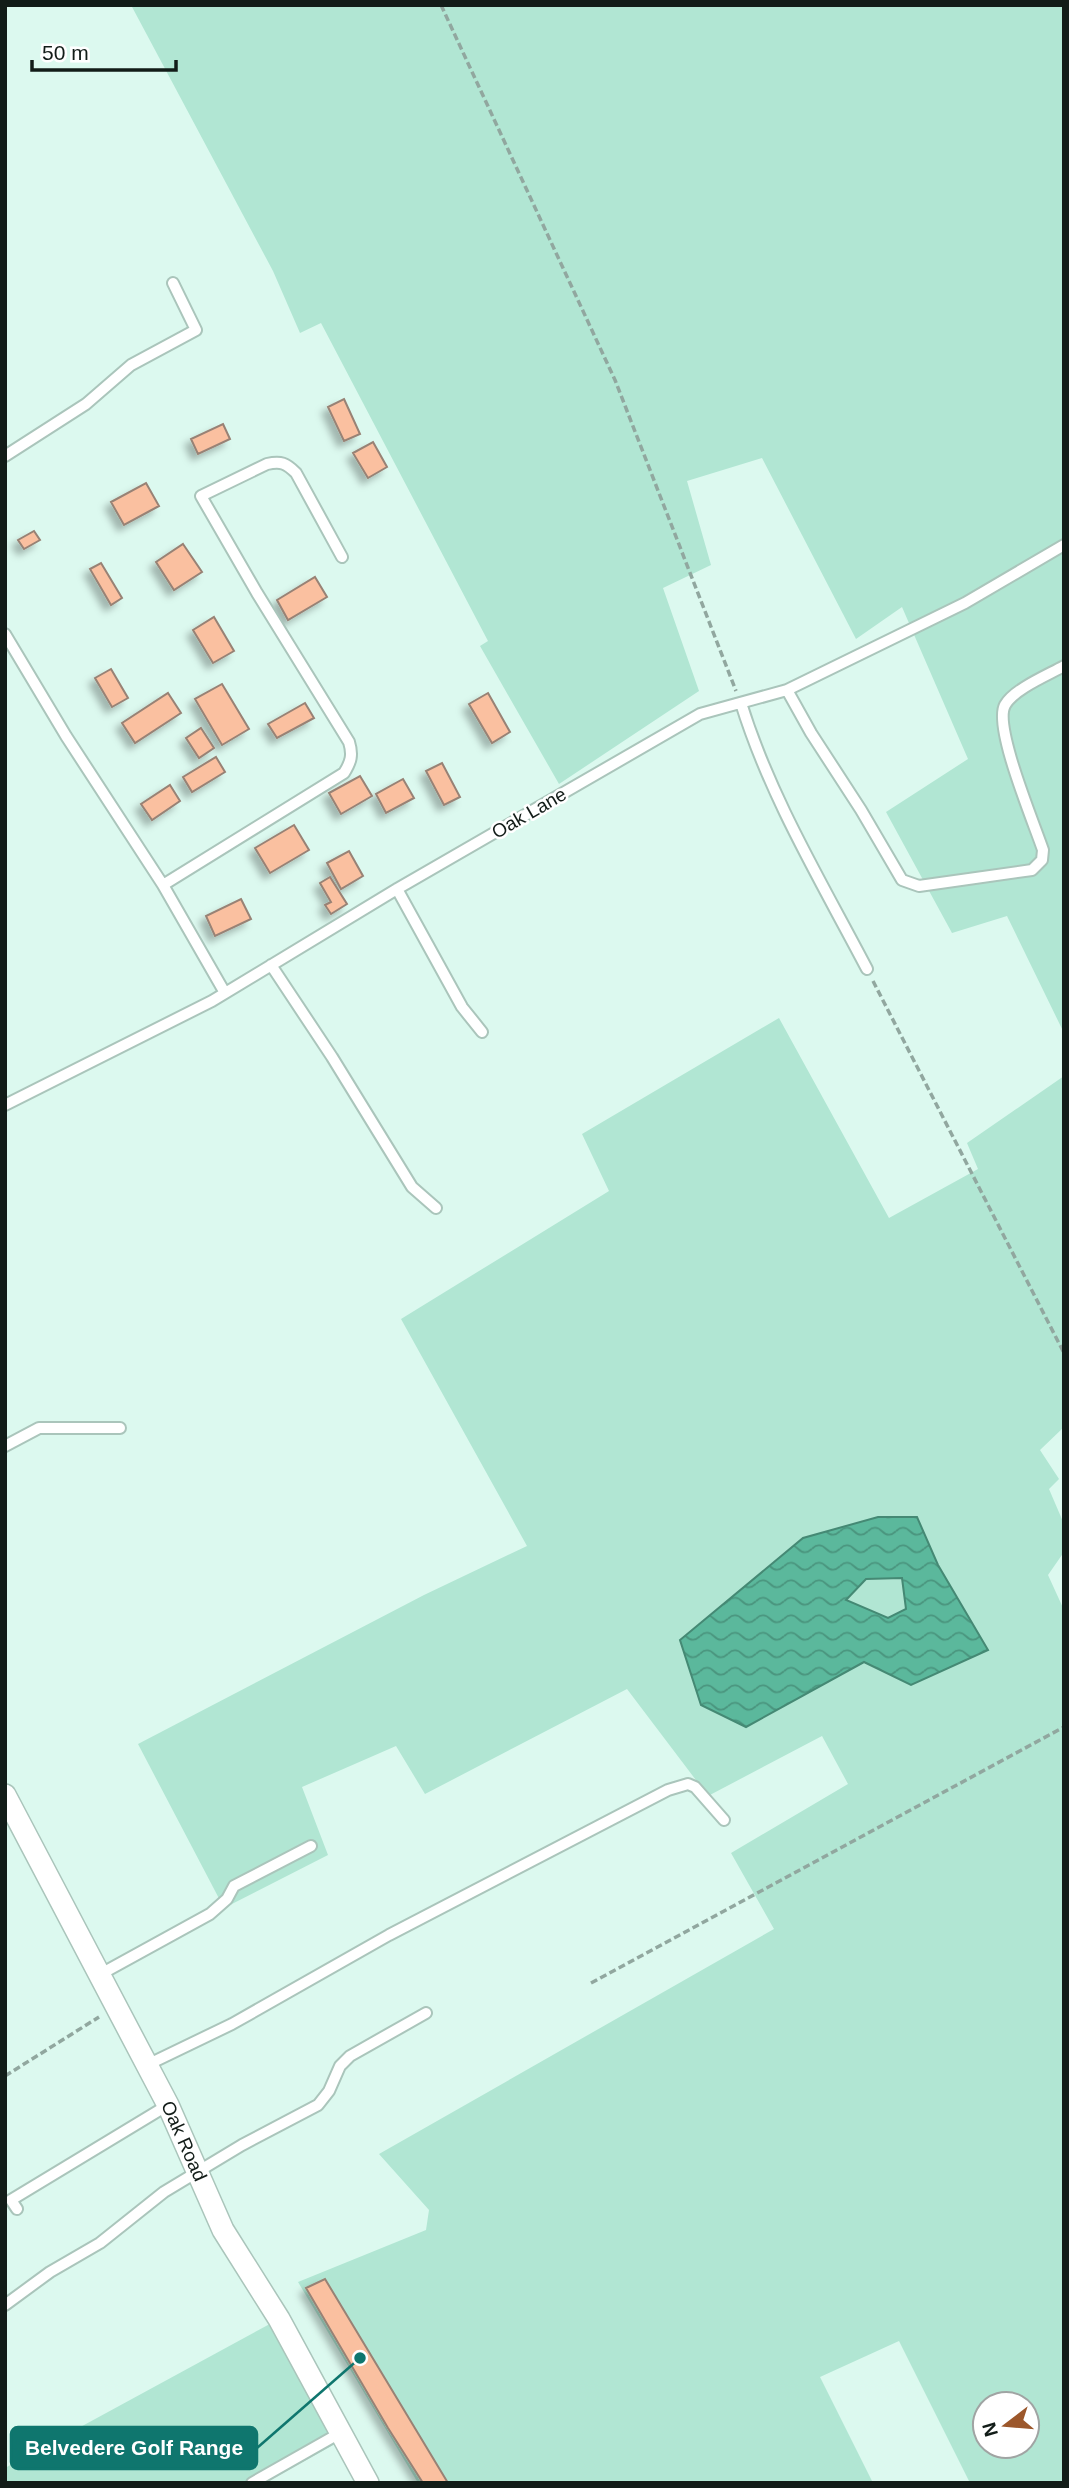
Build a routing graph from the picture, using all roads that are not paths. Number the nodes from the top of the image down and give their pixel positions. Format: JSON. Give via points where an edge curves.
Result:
{"nodes":[{"id":1,"x":173,"y":283,"type":"dead end"},
{"id":2,"x":5,"y":456,"type":"edge"},
{"id":3,"x":1064,"y":545,"type":"edge"},
{"id":4,"x":341,"y":557,"type":"dead end"},
{"id":5,"x":5,"y":634,"type":"edge"},
{"id":6,"x":1064,"y":666,"type":"edge"},
{"id":7,"x":787,"y":690,"type":"junction"},
{"id":8,"x":741,"y":703,"type":"junction"},
{"id":9,"x":163,"y":885,"type":"junction"},
{"id":10,"x":397,"y":888,"type":"junction"},
{"id":11,"x":271,"y":965,"type":"junction"},
{"id":12,"x":867,"y":969,"type":"road end"},
{"id":13,"x":225,"y":993,"type":"junction"},
{"id":14,"x":481,"y":1032,"type":"dead end"},
{"id":15,"x":5,"y":1105,"type":"edge"},
{"id":16,"x":436,"y":1208,"type":"dead end"},
{"id":17,"x":120,"y":1428,"type":"dead end"},
{"id":18,"x":5,"y":1446,"type":"edge"},
{"id":19,"x":5,"y":1795,"type":"edge"},
{"id":20,"x":724,"y":1820,"type":"dead end"},
{"id":21,"x":311,"y":1846,"type":"dead end"},
{"id":22,"x":99,"y":1975,"type":"junction"},
{"id":23,"x":426,"y":2013,"type":"dead end"},
{"id":24,"x":147,"y":2065,"type":"junction"},
{"id":25,"x":169,"y":2105,"type":"junction"},
{"id":26,"x":198,"y":2170,"type":"junction"},
{"id":27,"x":12,"y":2207,"type":"edge"},
{"id":28,"x":5,"y":2305,"type":"edge"},
{"id":29,"x":340,"y":2433,"type":"junction"},
{"id":30,"x":252,"y":2483,"type":"edge"},
{"id":31,"x":368,"y":2483,"type":"edge"}],
"edges":[{"from":1,"to":2,"type":"lane","via":[[196,330],[131,365],[86,404]]},
{"from":3,"to":7,"type":"lane","name":"Oak Lane","via":[[965,603]]},
{"from":4,"to":9,"type":"lane","via":[[296,473],[286,464],[267,464],[201,496],[349,742],[351,762],[344,774]]},
{"from":5,"to":9,"type":"lane"},
{"from":6,"to":7,"type":"lane","via":[[1015,694],[1004,706],[1002,723],[1043,850],[1042,860],[1032,870],[919,886],[902,880]]},
{"from":7,"to":8,"type":"lane","name":"Oak Lane"},
{"from":8,"to":10,"type":"lane","name":"Oak Lane","via":[[700,714]]},
{"from":8,"to":12,"type":"lane","via":[[783,807]]},
{"from":9,"to":13,"type":"lane"},
{"from":10,"to":11,"type":"lane","name":"Oak Lane"},
{"from":10,"to":14,"type":"lane","via":[[462,1007]]},
{"from":11,"to":13,"type":"lane","name":"Oak Lane"},
{"from":11,"to":16,"type":"lane","via":[[412,1187]]},
{"from":13,"to":15,"type":"lane","name":"Oak Lane"},
{"from":17,"to":18,"type":"lane","via":[[39,1428]]},
{"from":19,"to":22,"type":"street","name":"Oak Road"},
{"from":20,"to":24,"type":"lane","via":[[695,1787],[688,1784],[668,1790]]},
{"from":21,"to":22,"type":"lane","via":[[234,1886],[210,1914]]},
{"from":22,"to":24,"type":"street","name":"Oak Road"},
{"from":23,"to":26,"type":"lane","via":[[349,2056],[318,2105]]},
{"from":24,"to":25,"type":"street","name":"Oak Road"},
{"from":25,"to":26,"type":"street","name":"Oak Road"},
{"from":25,"to":27,"type":"lane","via":[[11,2200]]},
{"from":26,"to":28,"type":"lane","via":[[100,2243]]},
{"from":26,"to":29,"type":"street","name":"Oak Road","via":[[223,2230],[279,2319]]},
{"from":29,"to":30,"type":"lane"},
{"from":29,"to":31,"type":"street","name":"Oak Road"}]}
